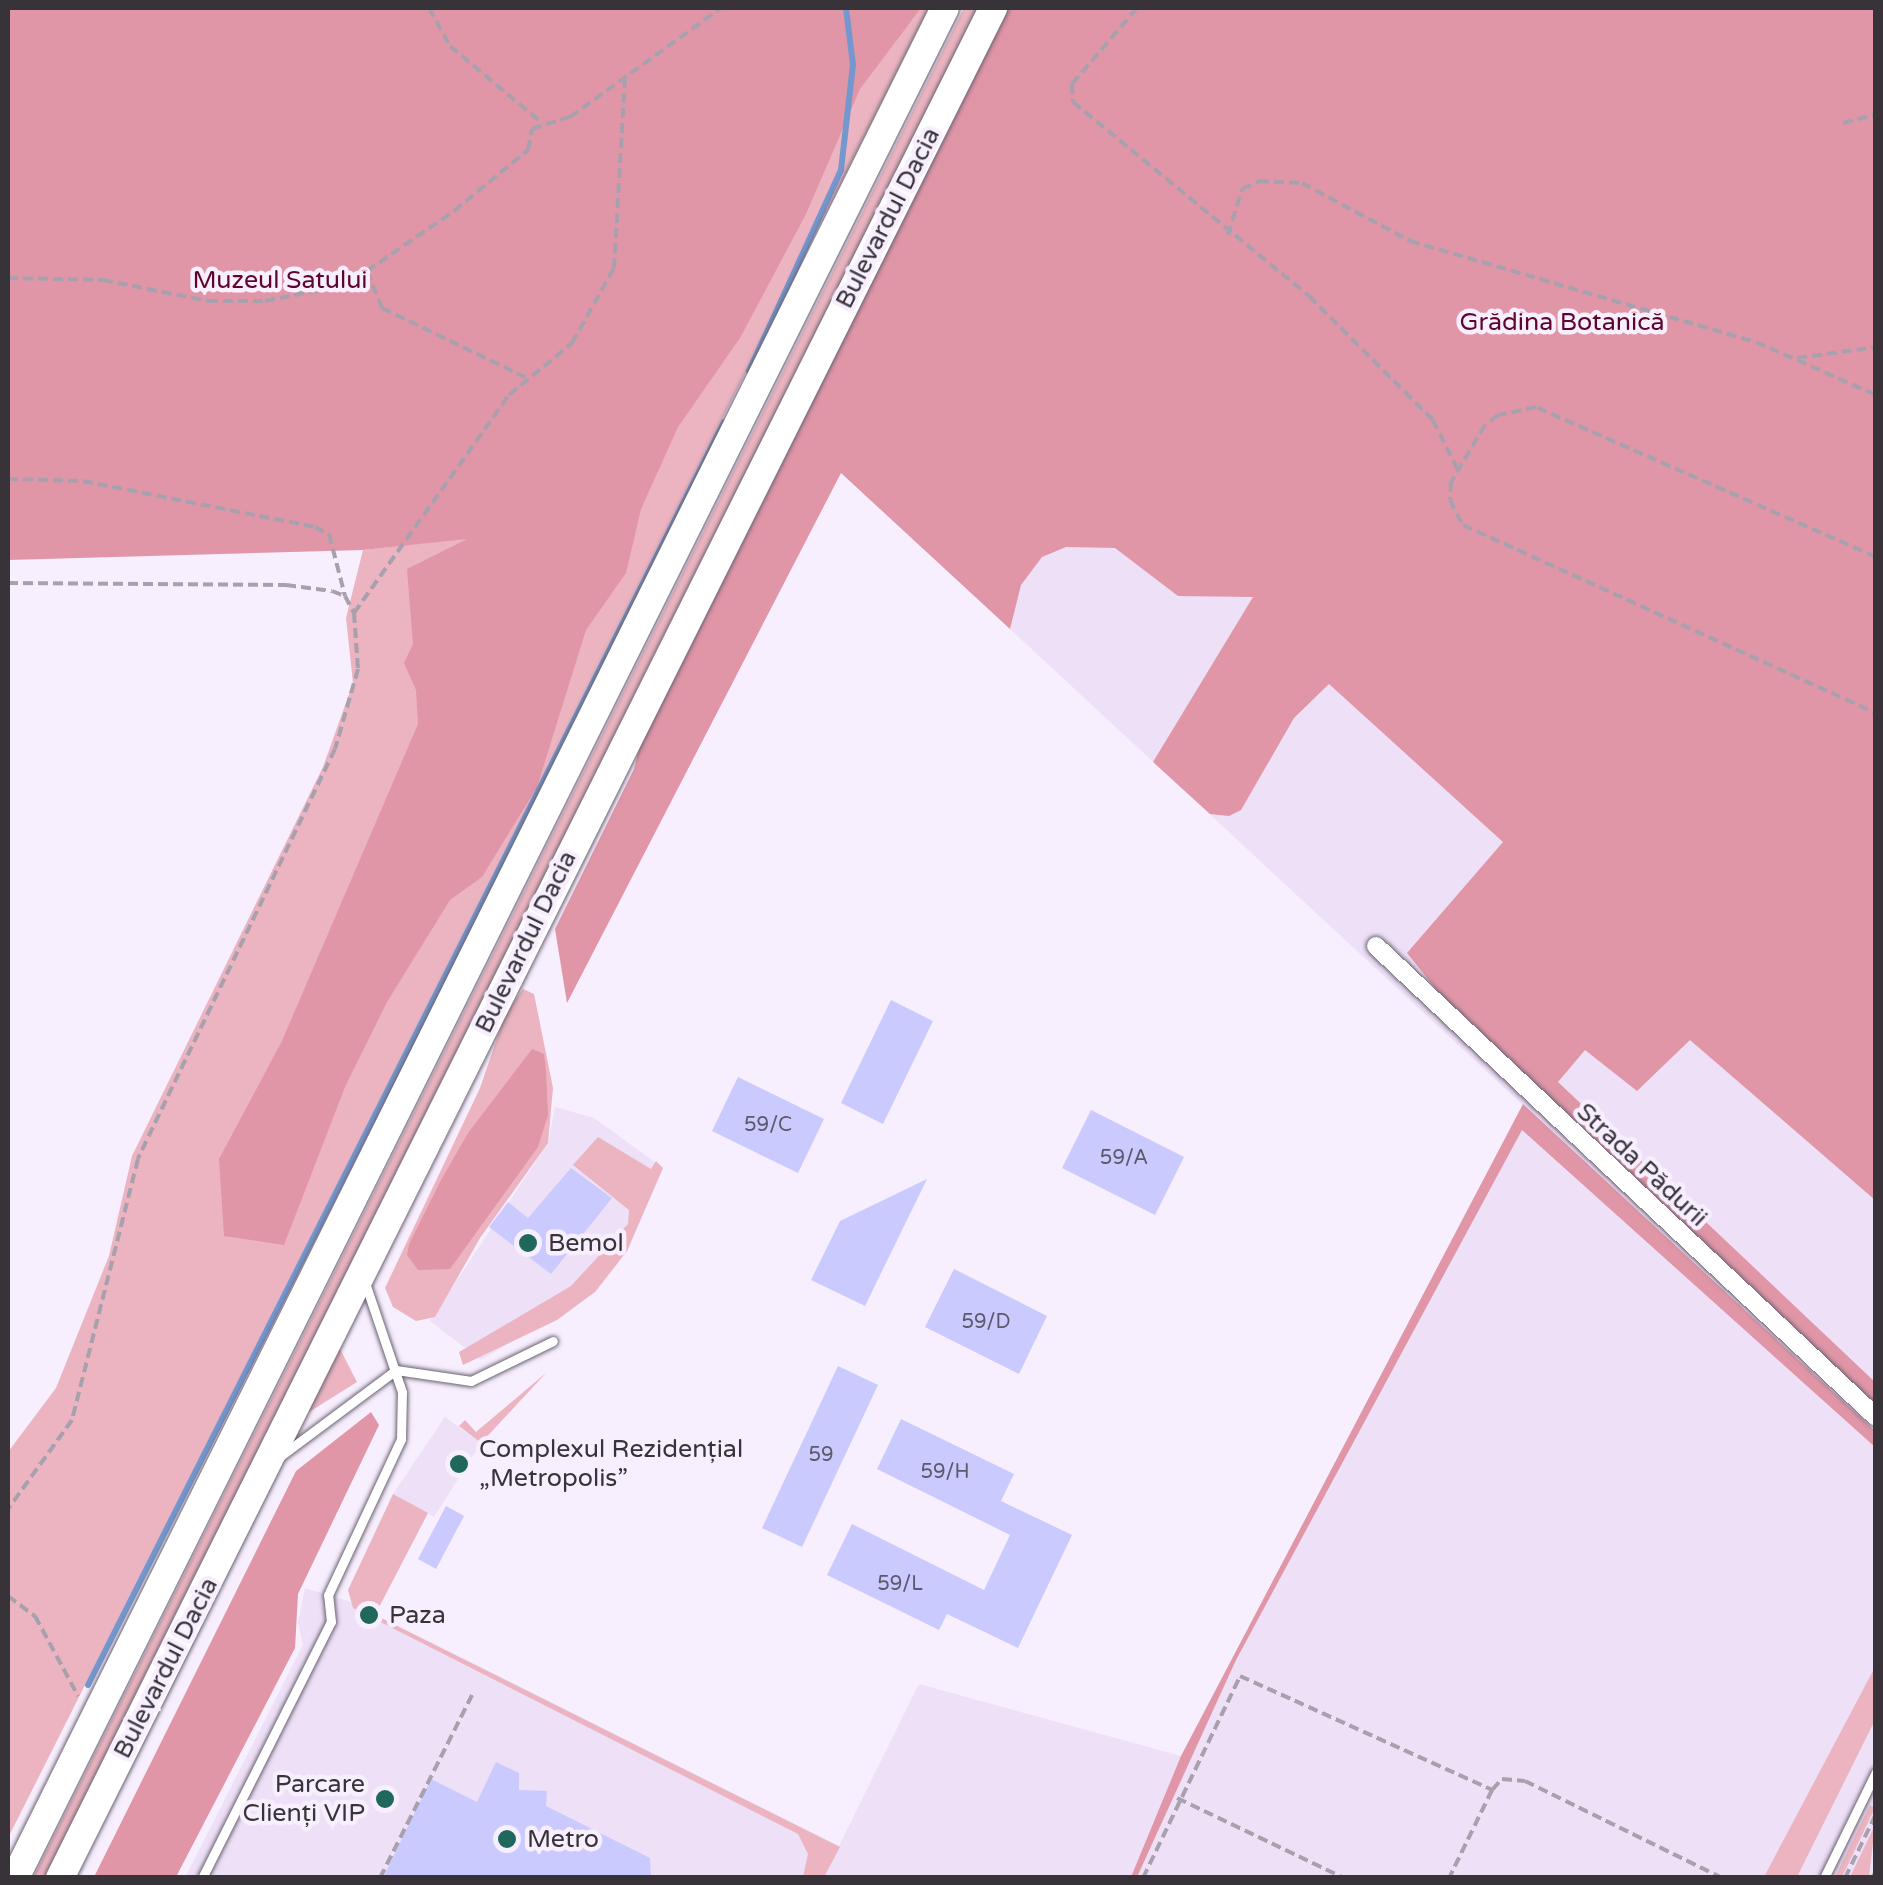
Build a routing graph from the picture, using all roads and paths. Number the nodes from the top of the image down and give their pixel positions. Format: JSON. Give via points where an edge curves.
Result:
{"nodes":[{"id":1,"x":428,"y":8,"type":"edge"},
{"id":2,"x":721,"y":8,"type":"edge"},
{"id":3,"x":944,"y":8,"type":"edge"},
{"id":4,"x":994,"y":8,"type":"edge"},
{"id":5,"x":1137,"y":8,"type":"edge"},
{"id":6,"x":626,"y":77,"type":"junction"},
{"id":7,"x":1876,"y":114,"type":"edge"},
{"id":8,"x":542,"y":122,"type":"junction"},
{"id":9,"x":1843,"y":123,"type":"dead end"},
{"id":10,"x":1228,"y":234,"type":"junction"},
{"id":11,"x":367,"y":271,"type":"junction"},
{"id":12,"x":8,"y":278,"type":"edge"},
{"id":13,"x":1876,"y":347,"type":"edge"},
{"id":14,"x":1796,"y":358,"type":"junction"},
{"id":15,"x":525,"y":376,"type":"junction"},
{"id":16,"x":1876,"y":395,"type":"edge"},
{"id":17,"x":1457,"y":468,"type":"junction"},
{"id":18,"x":8,"y":479,"type":"edge"},
{"id":19,"x":1876,"y":557,"type":"edge"},
{"id":20,"x":8,"y":583,"type":"edge"},
{"id":21,"x":345,"y":596,"type":"junction"},
{"id":22,"x":354,"y":613,"type":"junction"},
{"id":23,"x":1876,"y":714,"type":"edge"},
{"id":24,"x":1376,"y":946,"type":"dead end"},
{"id":25,"x":364,"y":1278,"type":"junction"},
{"id":26,"x":553,"y":1341,"type":"dead end"},
{"id":27,"x":396,"y":1370,"type":"junction"},
{"id":28,"x":1876,"y":1417,"type":"edge"},
{"id":29,"x":269,"y":1465,"type":"junction"},
{"id":30,"x":8,"y":1509,"type":"edge"},
{"id":31,"x":8,"y":1596,"type":"edge"},
{"id":32,"x":474,"y":1691,"type":"dead end"},
{"id":33,"x":98,"y":1708,"type":"junction"},
{"id":34,"x":1876,"y":1772,"type":"edge"},
{"id":35,"x":1492,"y":1790,"type":"junction"},
{"id":36,"x":1177,"y":1798,"type":"junction"},
{"id":37,"x":1876,"y":1814,"type":"edge"},
{"id":38,"x":1876,"y":1871,"type":"edge"},
{"id":39,"x":14,"y":1878,"type":"edge"},
{"id":40,"x":60,"y":1878,"type":"edge"},
{"id":41,"x":202,"y":1878,"type":"edge"},
{"id":42,"x":380,"y":1878,"type":"edge"},
{"id":43,"x":1143,"y":1878,"type":"edge"},
{"id":44,"x":1344,"y":1878,"type":"edge"},
{"id":45,"x":1449,"y":1878,"type":"edge"},
{"id":46,"x":1722,"y":1878,"type":"edge"},
{"id":47,"x":1824,"y":1878,"type":"edge"},
{"id":48,"x":1845,"y":1878,"type":"edge"},
{"id":49,"x":1872,"y":1878,"type":"edge"}],
"edges":[{"from":1,"to":8,"type":"path","via":[[450,46]]},
{"from":2,"to":6,"type":"path"},
{"from":3,"to":33,"type":"main road","name":"Bulevardul Dacia"},
{"from":4,"to":25,"type":"main road","name":"Bulevardul Dacia"},
{"from":5,"to":10,"type":"path","via":[[1072,84],[1073,102],[1117,132]]},
{"from":6,"to":8,"type":"path","via":[[570,116]]},
{"from":6,"to":15,"type":"path","via":[[614,268],[572,343]]},
{"from":7,"to":9,"type":"path"},
{"from":8,"to":11,"type":"path","via":[[532,129],[528,150]]},
{"from":10,"to":14,"type":"path","via":[[1242,189],[1258,181],[1302,182],[1410,241]]},
{"from":10,"to":17,"type":"path","via":[[1309,296],[1434,420]]},
{"from":11,"to":12,"type":"path","via":[[326,289],[265,302],[208,301],[55,276]]},
{"from":11,"to":15,"type":"path","via":[[382,308]]},
{"from":13,"to":14,"type":"path"},
{"from":14,"to":16,"type":"path"},
{"from":15,"to":22,"type":"path"},
{"from":17,"to":19,"type":"path","via":[[1498,415],[1536,407]]},
{"from":17,"to":23,"type":"path","via":[[1450,500],[1463,525]]},
{"from":18,"to":21,"type":"path","via":[[83,481],[315,526],[329,534]]},
{"from":20,"to":21,"type":"path","via":[[286,585]]},
{"from":21,"to":22,"type":"path"},
{"from":22,"to":30,"type":"path","via":[[358,668],[351,710],[138,1159],[72,1420]]},
{"from":24,"to":28,"type":"street","name":"Strada Pădurii"},
{"from":25,"to":27,"type":"lane"},
{"from":25,"to":29,"type":"main road","name":"Bulevardul Dacia"},
{"from":26,"to":27,"type":"lane","via":[[470,1381]]},
{"from":27,"to":29,"type":"lane"},
{"from":27,"to":41,"type":"lane","via":[[405,1417],[401,1440],[328,1595],[331,1622]]},
{"from":29,"to":40,"type":"main road","name":"Bulevardul Dacia"},
{"from":31,"to":33,"type":"path","via":[[35,1616],[79,1697]]},
{"from":32,"to":42,"type":"path"},
{"from":33,"to":39,"type":"main road","name":"Bulevardul Dacia"},
{"from":34,"to":47,"type":"lane"},
{"from":35,"to":36,"type":"path","via":[[1240,1676]]},
{"from":35,"to":45,"type":"path"},
{"from":35,"to":46,"type":"path","via":[[1502,1779],[1525,1781]]},
{"from":36,"to":43,"type":"path"},
{"from":36,"to":44,"type":"path"},
{"from":37,"to":48,"type":"path"},
{"from":38,"to":49,"type":"path"}]}
